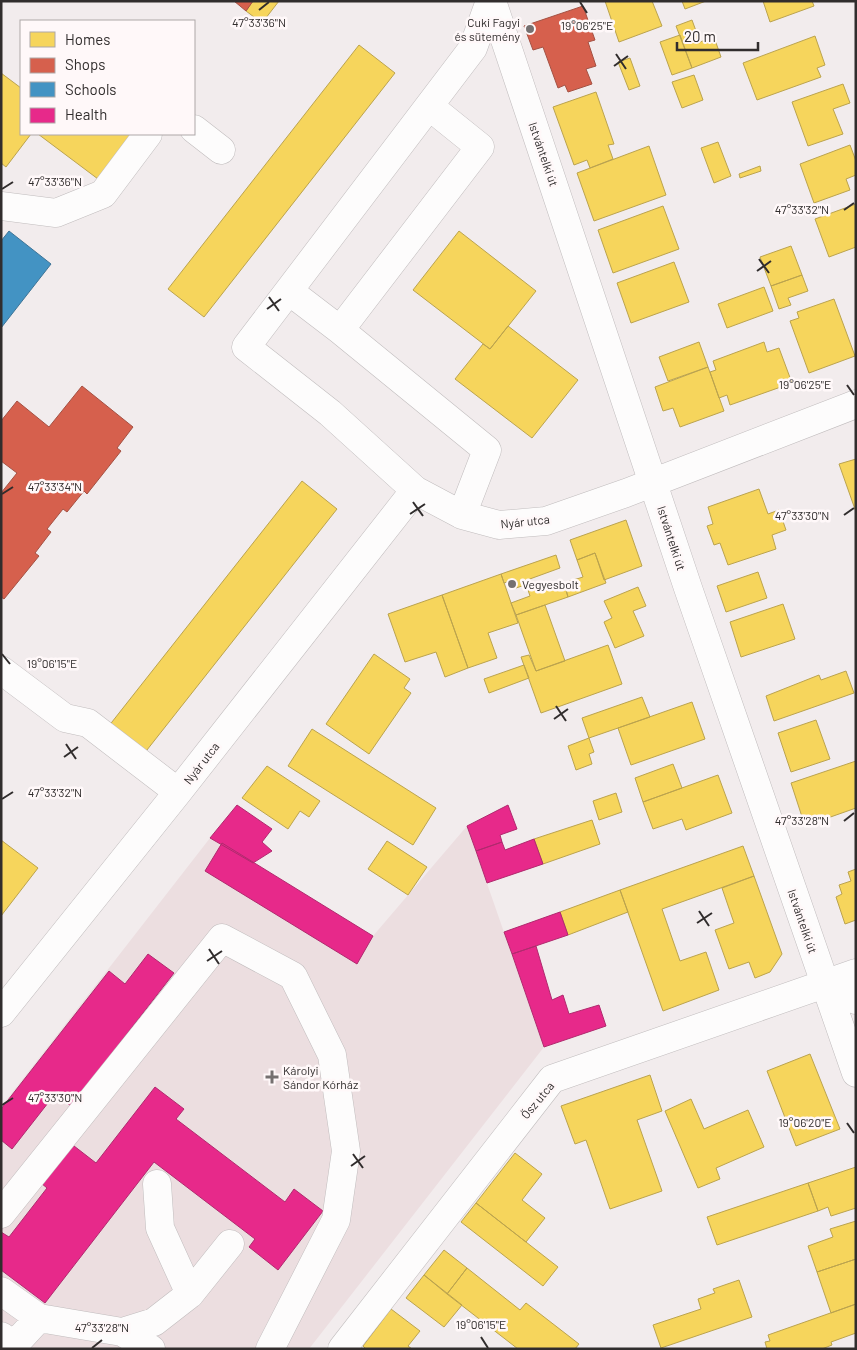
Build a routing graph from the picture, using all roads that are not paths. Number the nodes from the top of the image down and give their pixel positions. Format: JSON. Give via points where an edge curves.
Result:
{"nodes":[{"id":1,"x":491,"y":1,"type":"edge"},
{"id":2,"x":429,"y":106,"type":"junction"},
{"id":3,"x":195,"y":130,"type":"edge"},
{"id":4,"x":147,"y":135,"type":"edge"},
{"id":5,"x":221,"y":150,"type":"dead end"},
{"id":6,"x":1,"y":206,"type":"edge"},
{"id":7,"x":289,"y":291,"type":"junction"},
{"id":8,"x":340,"y":330,"type":"junction"},
{"id":9,"x":856,"y":404,"type":"edge"},
{"id":10,"x":654,"y":481,"type":"junction"},
{"id":11,"x":415,"y":490,"type":"junction"},
{"id":12,"x":462,"y":515,"type":"junction"},
{"id":13,"x":1,"y":670,"type":"edge"},
{"id":14,"x":178,"y":792,"type":"junction"},
{"id":15,"x":856,"y":973,"type":"edge"},
{"id":16,"x":825,"y":984,"type":"junction"},
{"id":17,"x":6,"y":997,"type":"edge"},
{"id":18,"x":856,"y":1000,"type":"edge"},
{"id":19,"x":856,"y":1073,"type":"edge"},
{"id":20,"x":157,"y":1184,"type":"dead end"},
{"id":21,"x":1,"y":1214,"type":"edge"},
{"id":22,"x":230,"y":1244,"type":"dead end"},
{"id":23,"x":1,"y":1291,"type":"edge"},
{"id":24,"x":190,"y":1294,"type":"junction"},
{"id":25,"x":39,"y":1318,"type":"junction"},
{"id":26,"x":122,"y":1332,"type":"junction"},
{"id":27,"x":12,"y":1343,"type":"edge"},
{"id":28,"x":150,"y":1349,"type":"edge"},
{"id":29,"x":270,"y":1349,"type":"edge"},
{"id":30,"x":342,"y":1349,"type":"edge"}],
"edges":[{"from":1,"to":2,"type":"street","name":"Istvántelki út","via":[[474,48]]},
{"from":1,"to":10,"type":"street","name":"Istvántelki út"},
{"from":2,"to":7,"type":"street","name":"Istvántelki út"},
{"from":2,"to":8,"type":"street","via":[[480,147]]},
{"from":3,"to":5,"type":"street"},
{"from":4,"to":6,"type":"street","via":[[103,194],[56,213]]},
{"from":7,"to":8,"type":"street"},
{"from":7,"to":11,"type":"street","name":"Istvántelki út","via":[[246,347],[330,412]]},
{"from":8,"to":12,"type":"street","via":[[487,450]]},
{"from":9,"to":10,"type":"street","name":"Nyár utca"},
{"from":10,"to":12,"type":"street","name":"Nyár utca","via":[[546,521],[499,525]]},
{"from":10,"to":16,"type":"street","name":"Istvántelki út"},
{"from":11,"to":12,"type":"street","name":"Nyár utca"},
{"from":11,"to":14,"type":"street","name":"Nyár utca"},
{"from":13,"to":14,"type":"street","name":"Nyár utca","via":[[65,718],[88,724]]},
{"from":14,"to":17,"type":"street","name":"Nyár utca"},
{"from":15,"to":16,"type":"street","name":"Ősz utca"},
{"from":16,"to":18,"type":"street"},
{"from":16,"to":19,"type":"street","name":"Istvántelki út"},
{"from":16,"to":30,"type":"street","name":"Ősz utca","via":[[552,1079]]},
{"from":20,"to":24,"type":"street","via":[[160,1228]]},
{"from":21,"to":29,"type":"street","via":[[222,938],[293,976],[332,1055],[346,1151],[336,1220]]},
{"from":22,"to":24,"type":"street"},
{"from":23,"to":25,"type":"street"},
{"from":24,"to":26,"type":"street","via":[[154,1322]]},
{"from":25,"to":26,"type":"street"},
{"from":25,"to":27,"type":"street"},
{"from":26,"to":28,"type":"street"}]}
